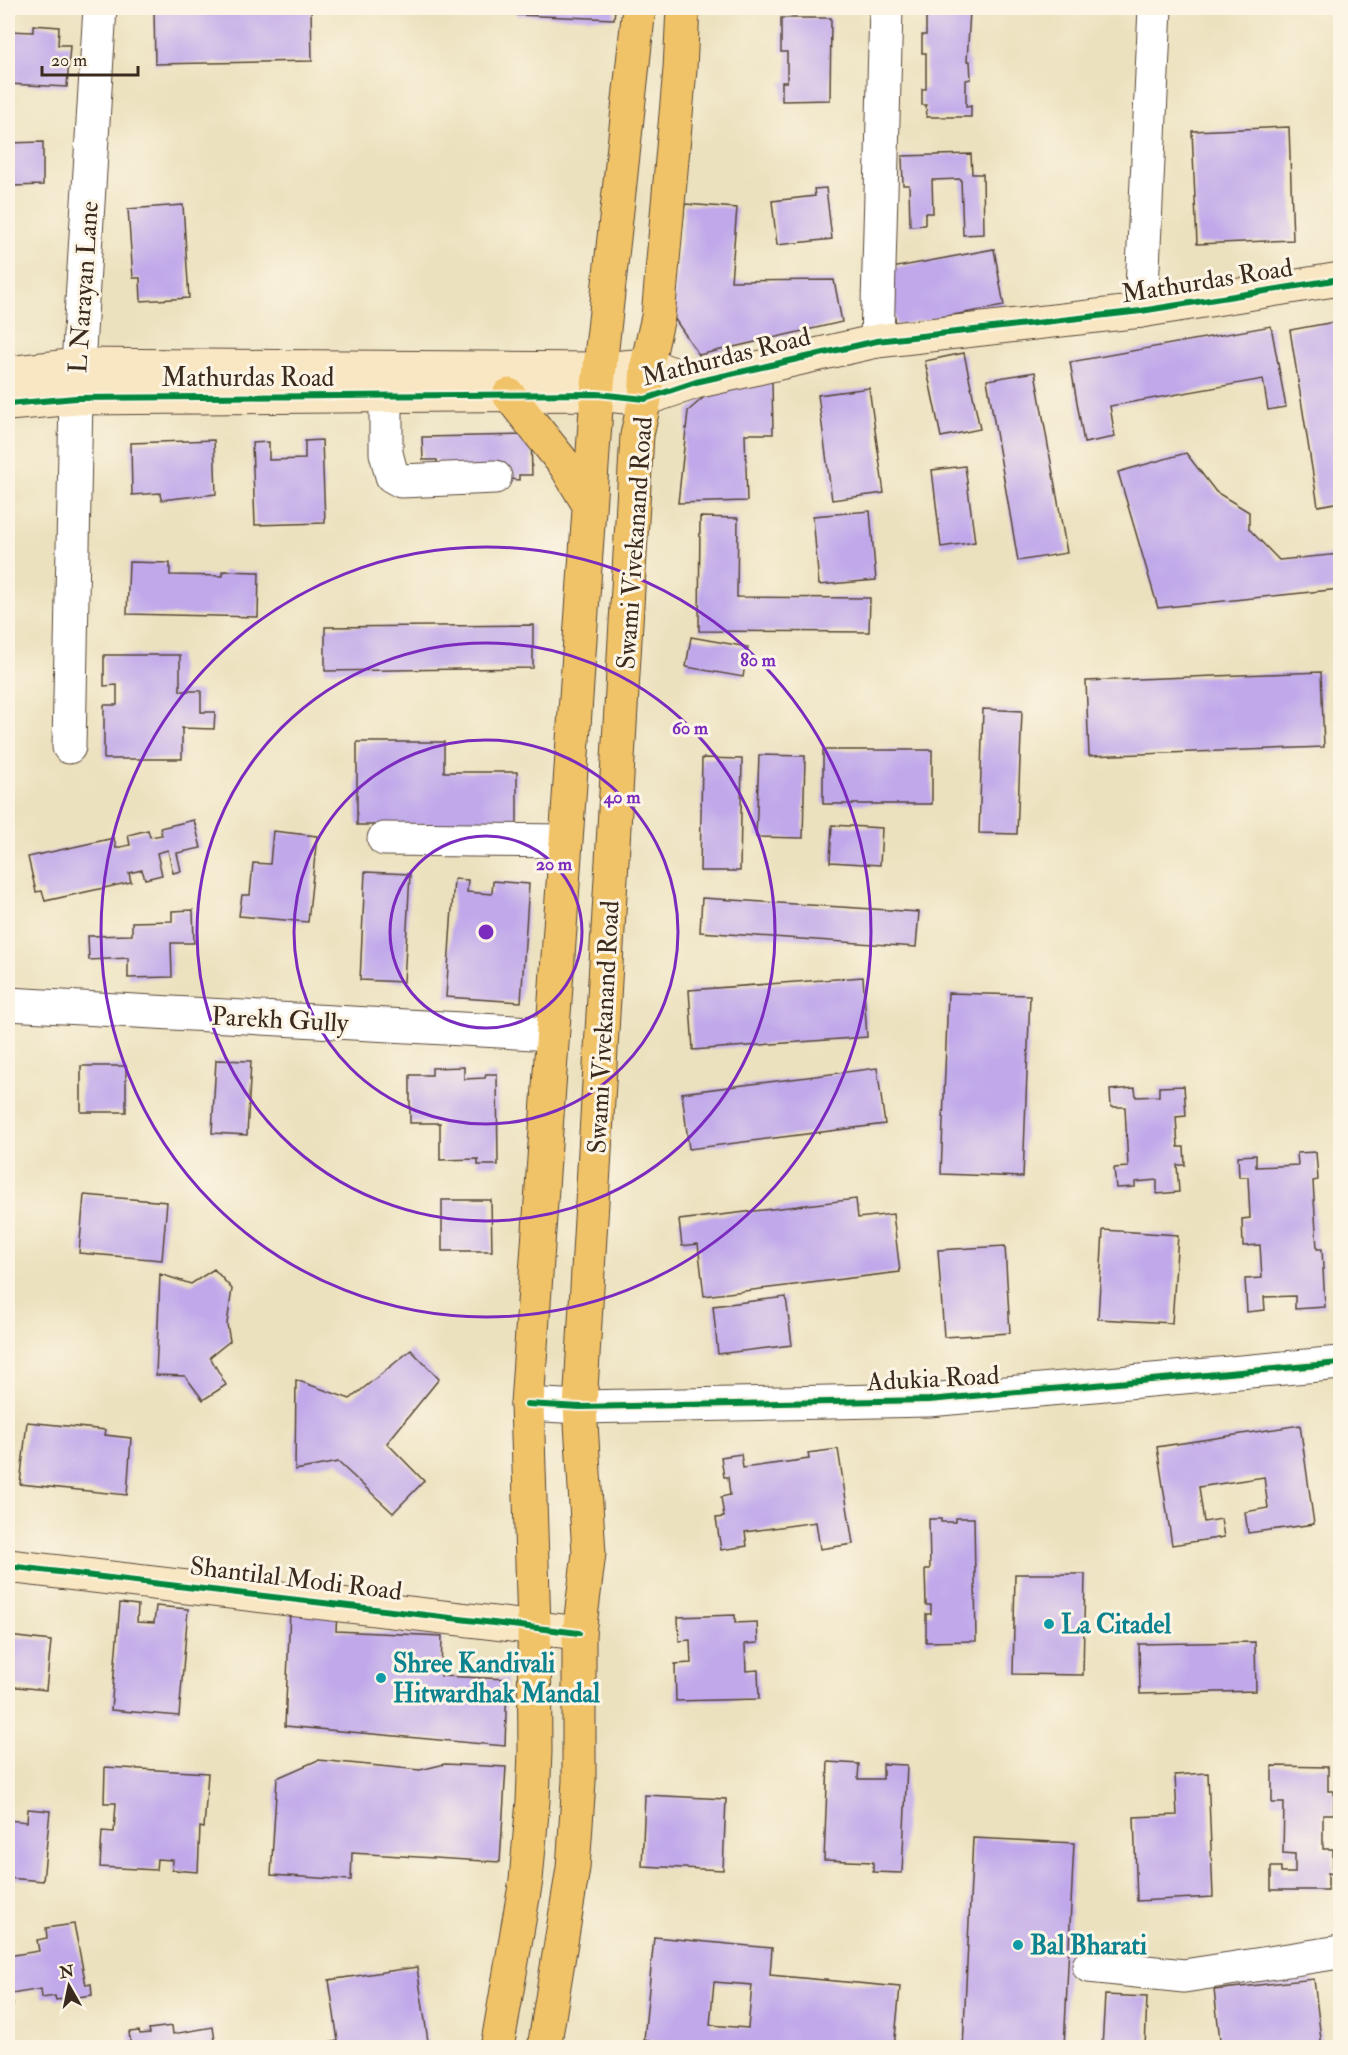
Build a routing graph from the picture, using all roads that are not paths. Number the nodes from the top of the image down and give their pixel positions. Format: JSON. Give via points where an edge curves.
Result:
{"nodes":[{"id":1,"x":100,"y":8,"type":"edge"},
{"id":2,"x":639,"y":8,"type":"edge"},
{"id":3,"x":682,"y":8,"type":"edge"},
{"id":4,"x":886,"y":8,"type":"edge"},
{"id":5,"x":1155,"y":8,"type":"edge"},
{"id":6,"x":1341,"y":279,"type":"edge"},
{"id":7,"x":1141,"y":311,"type":"junction"},
{"id":8,"x":878,"y":341,"type":"junction"},
{"id":9,"x":78,"y":365,"type":"junction"},
{"id":10,"x":647,"y":365,"type":"junction"},
{"id":11,"x":8,"y":373,"type":"edge"},
{"id":12,"x":598,"y":382,"type":"junction"},
{"id":13,"x":696,"y":382,"type":"junction"},
{"id":14,"x":508,"y":395,"type":"junction"},
{"id":15,"x":386,"y":396,"type":"junction"},
{"id":16,"x":76,"y":398,"type":"junction"},
{"id":17,"x":645,"y":399,"type":"junction"},
{"id":18,"x":8,"y":405,"type":"edge"},
{"id":19,"x":495,"y":477,"type":"dead end"},
{"id":20,"x":589,"y":505,"type":"junction"},
{"id":21,"x":69,"y":747,"type":"dead end"},
{"id":22,"x":384,"y":839,"type":"dead end"},
{"id":23,"x":565,"y":841,"type":"junction"},
{"id":24,"x":8,"y":1004,"type":"edge"},
{"id":25,"x":552,"y":1034,"type":"junction"},
{"id":26,"x":1341,"y":1363,"type":"edge"},
{"id":27,"x":527,"y":1404,"type":"junction"},
{"id":28,"x":580,"y":1407,"type":"junction"},
{"id":29,"x":8,"y":1566,"type":"edge"},
{"id":30,"x":534,"y":1626,"type":"junction"},
{"id":31,"x":579,"y":1633,"type":"junction"},
{"id":32,"x":1341,"y":1952,"type":"edge"},
{"id":33,"x":1089,"y":1966,"type":"dead end"},
{"id":34,"x":497,"y":2048,"type":"edge"},
{"id":35,"x":543,"y":2048,"type":"edge"}],
"edges":[{"from":1,"to":9,"type":"street","name":"L Narayan Lane"},
{"from":2,"to":12,"type":"main road","name":"Swami Vivekanand Road"},
{"from":3,"to":10,"type":"main road","name":"Swami Vivekanand Road","via":[[658,316]]},
{"from":4,"to":8,"type":"street"},
{"from":5,"to":7,"type":"street"},
{"from":6,"to":7,"type":"street","name":"Mathurdas Road"},
{"from":7,"to":8,"type":"street","name":"Mathurdas Road"},
{"from":8,"to":13,"type":"street","name":"Mathurdas Road"},
{"from":9,"to":11,"type":"street"},
{"from":9,"to":12,"type":"street"},
{"from":9,"to":16,"type":"street","name":"L Narayan Lane"},
{"from":10,"to":12,"type":"street"},
{"from":10,"to":13,"type":"street"},
{"from":10,"to":17,"type":"main road","name":"Swami Vivekanand Road"},
{"from":12,"to":14,"type":"street","name":"Mathurdas Road"},
{"from":12,"to":17,"type":"street","name":"Mathurdas Road"},
{"from":12,"to":20,"type":"main road","name":"Swami Vivekanand Road"},
{"from":13,"to":17,"type":"street","name":"Mathurdas Road"},
{"from":14,"to":15,"type":"street","name":"Mathurdas Road"},
{"from":14,"to":20,"type":"main road","via":[[565,465]]},
{"from":15,"to":16,"type":"street","name":"Mathurdas Road"},
{"from":15,"to":19,"type":"street","via":[[386,453],[392,476],[401,481]]},
{"from":16,"to":18,"type":"street","name":"Mathurdas Road"},
{"from":16,"to":21,"type":"street","name":"L Narayan Lane"},
{"from":17,"to":28,"type":"main road","name":"Swami Vivekanand Road","via":[[637,435]]},
{"from":20,"to":23,"type":"main road","name":"Swami Vivekanand Road"},
{"from":22,"to":23,"type":"street"},
{"from":23,"to":25,"type":"main road","name":"Swami Vivekanand Road"},
{"from":24,"to":25,"type":"street","name":"Parekh Gully"},
{"from":25,"to":27,"type":"main road","name":"Swami Vivekanand Road"},
{"from":26,"to":28,"type":"street","name":"Adukia Road","via":[[929,1400]]},
{"from":27,"to":28,"type":"street","name":"Adukia Road"},
{"from":27,"to":30,"type":"main road","name":"Swami Vivekanand Road"},
{"from":28,"to":31,"type":"main road","name":"Swami Vivekanand Road","via":[[589,1553]]},
{"from":29,"to":30,"type":"street","name":"Shantilal Modi Road"},
{"from":30,"to":31,"type":"street","name":"Shantilal Modi Road"},
{"from":30,"to":34,"type":"main road","name":"Swami Vivekanand Road","via":[[533,1801],[526,1880]]},
{"from":31,"to":35,"type":"main road","name":"Swami Vivekanand Road","via":[[579,1781],[573,1868]]},
{"from":32,"to":33,"type":"street","via":[[1184,1976]]}]}
